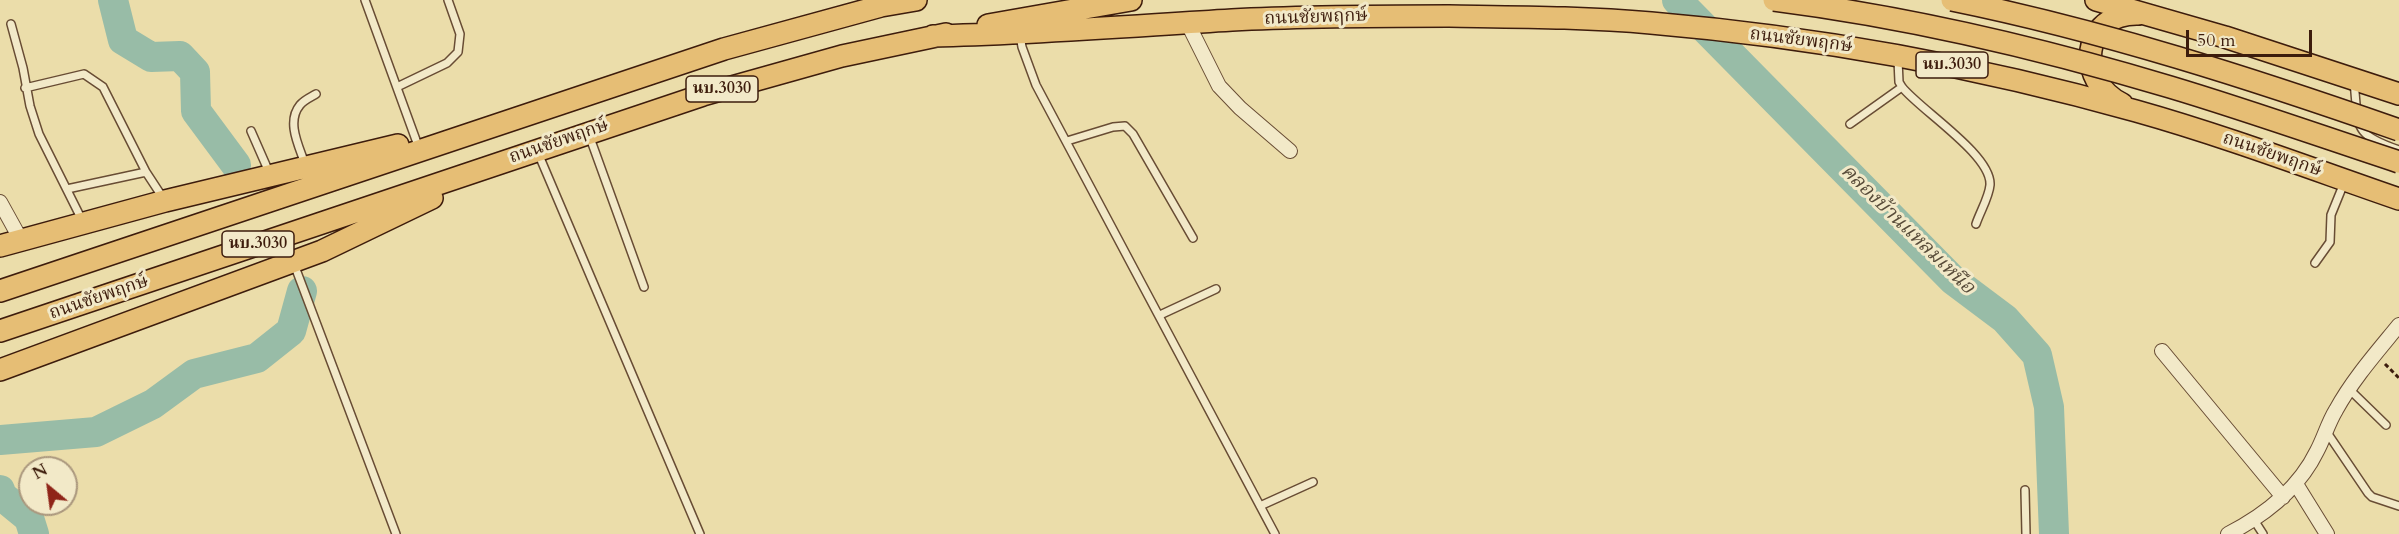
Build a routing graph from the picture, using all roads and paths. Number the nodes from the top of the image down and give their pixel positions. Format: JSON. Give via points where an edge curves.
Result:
{"nodes":[{"id":1,"x":365,"y":0,"type":"edge"},
{"id":2,"x":448,"y":0,"type":"edge"},
{"id":3,"x":916,"y":0,"type":"edge"},
{"id":4,"x":1131,"y":0,"type":"edge"},
{"id":5,"x":1774,"y":0,"type":"edge"},
{"id":6,"x":1952,"y":0,"type":"edge"},
{"id":7,"x":2096,"y":0,"type":"edge"},
{"id":8,"x":889,"y":3,"type":"edge"},
{"id":9,"x":2152,"y":14,"type":"junction"},
{"id":10,"x":10,"y":24,"type":"dead end"},
{"id":11,"x":1185,"y":24,"type":"junction"},
{"id":12,"x":1020,"y":35,"type":"junction"},
{"id":13,"x":933,"y":36,"type":"junction"},
{"id":14,"x":1898,"y":54,"type":"junction"},
{"id":15,"x":2353,"y":79,"type":"junction"},
{"id":16,"x":397,"y":87,"type":"junction"},
{"id":17,"x":1902,"y":87,"type":"junction"},
{"id":18,"x":25,"y":88,"type":"junction"},
{"id":19,"x":316,"y":93,"type":"dead end"},
{"id":20,"x":2399,"y":94,"type":"edge"},
{"id":21,"x":2139,"y":112,"type":"junction"},
{"id":22,"x":503,"y":122,"type":"junction"},
{"id":23,"x":1850,"y":124,"type":"dead end"},
{"id":24,"x":2399,"y":130,"type":"edge"},
{"id":25,"x":251,"y":131,"type":"dead end"},
{"id":26,"x":588,"y":132,"type":"junction"},
{"id":27,"x":416,"y":140,"type":"junction"},
{"id":28,"x":1066,"y":141,"type":"junction"},
{"id":29,"x":537,"y":150,"type":"junction"},
{"id":30,"x":2399,"y":150,"type":"edge"},
{"id":31,"x":1290,"y":151,"type":"dead end"},
{"id":32,"x":516,"y":157,"type":"junction"},
{"id":33,"x":2399,"y":162,"type":"edge"},
{"id":34,"x":306,"y":166,"type":"junction"},
{"id":35,"x":146,"y":172,"type":"junction"},
{"id":36,"x":270,"y":174,"type":"junction"},
{"id":37,"x":2345,"y":180,"type":"junction"},
{"id":38,"x":67,"y":189,"type":"junction"},
{"id":39,"x":2399,"y":199,"type":"edge"},
{"id":40,"x":165,"y":201,"type":"junction"},
{"id":41,"x":0,"y":202,"type":"edge"},
{"id":42,"x":83,"y":223,"type":"junction"},
{"id":43,"x":1976,"y":224,"type":"dead end"},
{"id":44,"x":1193,"y":238,"type":"dead end"},
{"id":45,"x":21,"y":240,"type":"junction"},
{"id":46,"x":0,"y":246,"type":"edge"},
{"id":47,"x":293,"y":261,"type":"junction"},
{"id":48,"x":2315,"y":263,"type":"dead end"},
{"id":49,"x":644,"y":286,"type":"dead end"},
{"id":50,"x":1216,"y":289,"type":"dead end"},
{"id":51,"x":0,"y":291,"type":"edge"},
{"id":52,"x":1160,"y":315,"type":"junction"},
{"id":53,"x":2399,"y":325,"type":"edge"},
{"id":54,"x":0,"y":331,"type":"edge"},
{"id":55,"x":2162,"y":351,"type":"dead end"},
{"id":56,"x":0,"y":370,"type":"edge"},
{"id":57,"x":2349,"y":389,"type":"junction"},
{"id":58,"x":2386,"y":425,"type":"dead end"},
{"id":59,"x":2326,"y":431,"type":"junction"},
{"id":60,"x":1313,"y":482,"type":"dead end"},
{"id":61,"x":2296,"y":484,"type":"junction"},
{"id":62,"x":2025,"y":490,"type":"dead end"},
{"id":63,"x":2283,"y":497,"type":"junction"},
{"id":64,"x":1260,"y":506,"type":"junction"},
{"id":65,"x":2399,"y":506,"type":"edge"},
{"id":66,"x":2254,"y":520,"type":"junction"},
{"id":67,"x":396,"y":534,"type":"edge"},
{"id":68,"x":700,"y":534,"type":"edge"},
{"id":69,"x":1275,"y":534,"type":"edge"},
{"id":70,"x":2026,"y":534,"type":"edge"},
{"id":71,"x":2228,"y":534,"type":"edge"},
{"id":72,"x":2263,"y":534,"type":"edge"},
{"id":73,"x":2327,"y":534,"type":"edge"}],
"edges":[{"from":1,"to":16,"type":"lane"},
{"from":2,"to":16,"type":"lane","via":[[460,34],[458,52],[447,63]]},
{"from":3,"to":8,"type":"main road","name":"ถนนชัยพฤกษ์","number":"นบ.3030"},
{"from":4,"to":13,"type":"main road","name":"ถนนชัยพฤกษ์","number":"นบ.3030"},
{"from":5,"to":33,"type":"main road","name":"ถนนชัยพฤกษ์","bridge":true,"via":[[1994,39],[2170,87]]},
{"from":6,"to":24,"type":"main road","bridge":true,"via":[[2172,56]]},
{"from":7,"to":9,"type":"main road"},
{"from":8,"to":22,"type":"main road","name":"ถนนชัยพฤกษ์","number":"นบ.3030","via":[[724,49]]},
{"from":9,"to":15,"type":"main road"},
{"from":9,"to":21,"type":"main road","via":[[2113,17],[2101,27],[2089,55],[2095,76],[2107,95]]},
{"from":10,"to":18,"type":"lane"},
{"from":11,"to":12,"type":"main road","name":"ถนนชัยพฤกษ์"},
{"from":11,"to":14,"type":"main road","name":"ถนนชัยพฤกษ์","number":"นบ.3030","via":[[1377,16],[1523,16],[1654,23]]},
{"from":11,"to":31,"type":"street","via":[[1219,86]]},
{"from":12,"to":13,"type":"main road","name":"ถนนชัยพฤกษ์"},
{"from":12,"to":28,"type":"lane","via":[[1036,85]]},
{"from":13,"to":26,"type":"main road","name":"ถนนชัยพฤกษ์","number":"นบ.3030","via":[[776,73]]},
{"from":14,"to":17,"type":"lane"},
{"from":14,"to":21,"type":"main road","name":"ถนนชัยพฤกษ์","number":"นบ.3030"},
{"from":15,"to":20,"type":"main road"},
{"from":15,"to":30,"type":"lane","via":[[2360,128],[2374,142]]},
{"from":16,"to":27,"type":"lane"},
{"from":17,"to":23,"type":"lane"},
{"from":17,"to":43,"type":"lane","via":[[1940,119],[1988,175],[1990,185]]},
{"from":18,"to":35,"type":"lane","via":[[84,74],[93,79],[103,87]]},
{"from":18,"to":38,"type":"lane","via":[[39,134]]},
{"from":19,"to":34,"type":"lane","via":[[299,105],[293,123]]},
{"from":21,"to":37,"type":"main road","name":"ถนนชัยพฤกษ์","number":"นบ.3030"},
{"from":22,"to":27,"type":"main road"},
{"from":22,"to":51,"type":"main road","name":"ถนนชัยพฤกษ์","number":"นบ.3030"},
{"from":25,"to":36,"type":"lane"},
{"from":26,"to":29,"type":"main road","name":"ถนนชัยพฤกษ์","number":"นบ.3030"},
{"from":26,"to":49,"type":"lane"},
{"from":27,"to":34,"type":"main road"},
{"from":28,"to":44,"type":"lane","via":[[1125,126],[1134,134]]},
{"from":28,"to":52,"type":"lane"},
{"from":29,"to":32,"type":"main road","name":"ถนนชัยพฤกษ์","number":"นบ.3030"},
{"from":29,"to":68,"type":"lane"},
{"from":32,"to":47,"type":"main road","via":[[322,251]]},
{"from":32,"to":54,"type":"main road","name":"ถนนชัยพฤกษ์","number":"นบ.3030"},
{"from":34,"to":36,"type":"main road"},
{"from":35,"to":38,"type":"lane"},
{"from":35,"to":40,"type":"lane"},
{"from":36,"to":40,"type":"main road"},
{"from":37,"to":39,"type":"main road","name":"ถนนชัยพฤกษ์","number":"นบ.3030"},
{"from":37,"to":48,"type":"lane","via":[[2331,215],[2330,242]]},
{"from":38,"to":42,"type":"lane"},
{"from":40,"to":42,"type":"main road"},
{"from":41,"to":45,"type":"street"},
{"from":42,"to":45,"type":"main road"},
{"from":45,"to":46,"type":"main road"},
{"from":47,"to":56,"type":"main road"},
{"from":47,"to":67,"type":"lane"},
{"from":50,"to":52,"type":"lane"},
{"from":52,"to":64,"type":"lane"},
{"from":53,"to":57,"type":"street"},
{"from":55,"to":63,"type":"street"},
{"from":57,"to":58,"type":"lane"},
{"from":57,"to":59,"type":"street"},
{"from":59,"to":61,"type":"street"},
{"from":59,"to":65,"type":"lane","via":[[2368,493]]},
{"from":60,"to":64,"type":"lane"},
{"from":61,"to":63,"type":"street"},
{"from":61,"to":73,"type":"street"},
{"from":62,"to":70,"type":"lane"},
{"from":63,"to":66,"type":"street"},
{"from":64,"to":69,"type":"lane"},
{"from":66,"to":71,"type":"street"},
{"from":66,"to":72,"type":"lane"}]}
